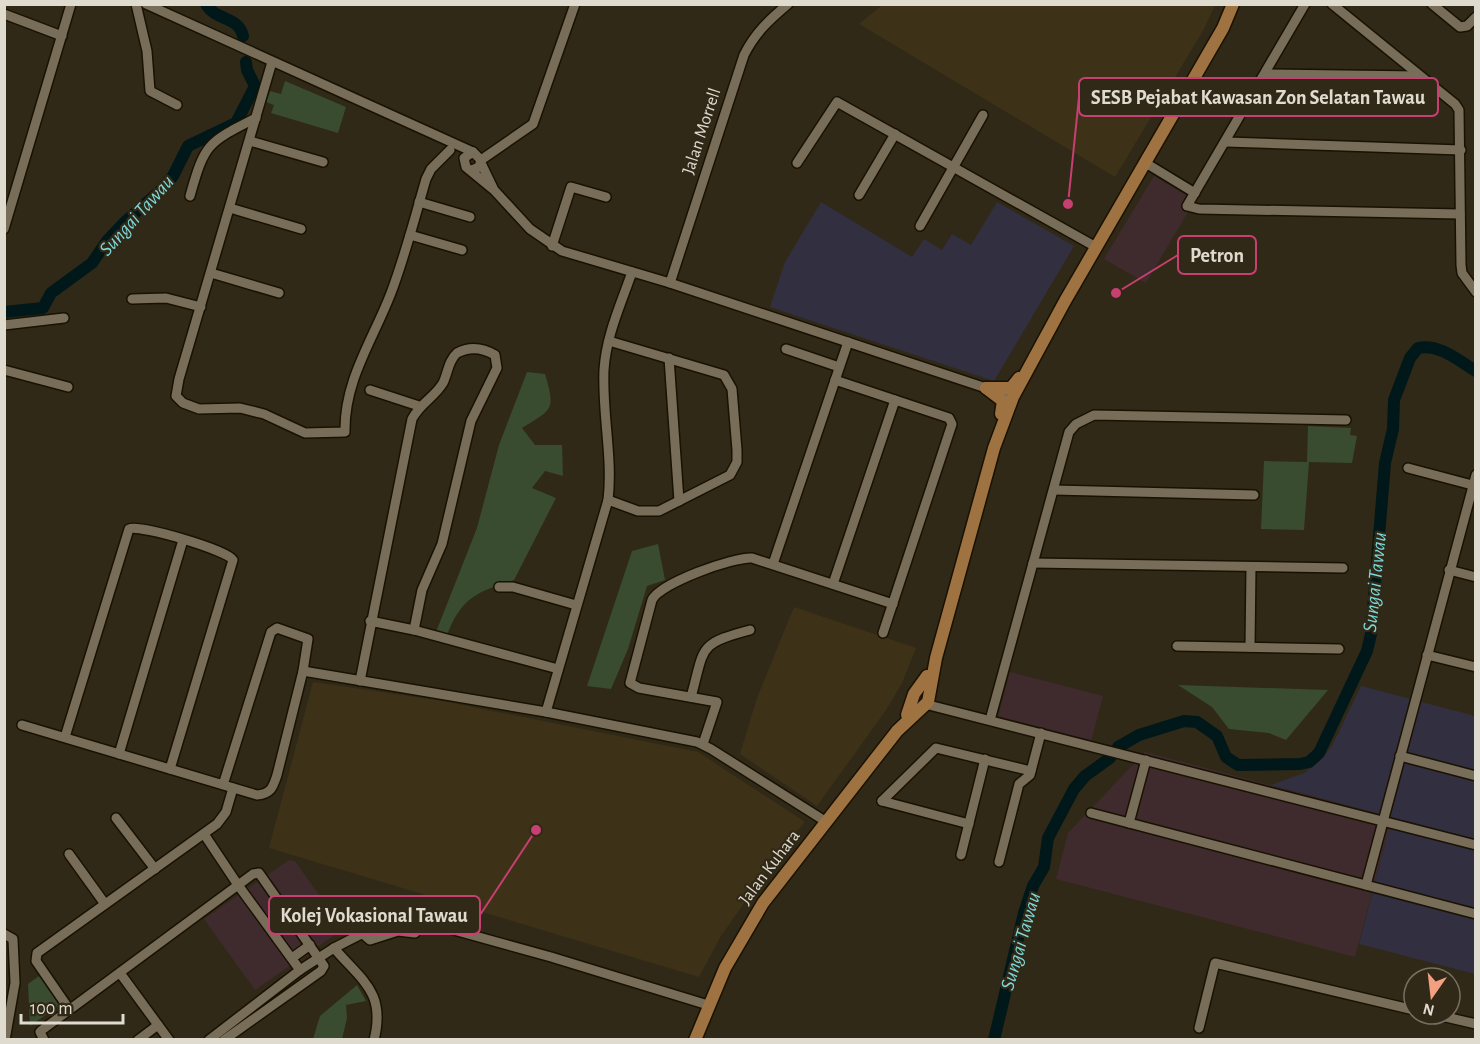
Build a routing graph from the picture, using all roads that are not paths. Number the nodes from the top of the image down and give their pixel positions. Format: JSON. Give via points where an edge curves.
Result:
{"nodes":[{"id":1,"x":71,"y":4,"type":"edge"},
{"id":2,"x":136,"y":4,"type":"edge"},
{"id":3,"x":146,"y":4,"type":"edge"},
{"id":4,"x":575,"y":4,"type":"edge"},
{"id":5,"x":788,"y":4,"type":"edge"},
{"id":6,"x":1233,"y":4,"type":"edge"},
{"id":7,"x":1305,"y":4,"type":"edge"},
{"id":8,"x":1332,"y":4,"type":"edge"},
{"id":9,"x":1432,"y":4,"type":"edge"},
{"id":10,"x":4,"y":14,"type":"edge"},
{"id":11,"x":1476,"y":17,"type":"edge"},
{"id":12,"x":62,"y":36,"type":"junction"},
{"id":13,"x":272,"y":62,"type":"junction"},
{"id":14,"x":1265,"y":74,"type":"junction"},
{"id":15,"x":1419,"y":76,"type":"junction"},
{"id":16,"x":177,"y":105,"type":"dead end"},
{"id":17,"x":983,"y":115,"type":"dead end"},
{"id":18,"x":256,"y":118,"type":"junction"},
{"id":19,"x":422,"y":129,"type":"junction"},
{"id":20,"x":895,"y":134,"type":"junction"},
{"id":21,"x":250,"y":141,"type":"junction"},
{"id":22,"x":1226,"y":142,"type":"junction"},
{"id":23,"x":450,"y":150,"type":"junction"},
{"id":24,"x":1461,"y":150,"type":"junction"},
{"id":25,"x":478,"y":157,"type":"junction"},
{"id":26,"x":323,"y":162,"type":"dead end"},
{"id":27,"x":464,"y":162,"type":"junction"},
{"id":28,"x":1144,"y":162,"type":"junction"},
{"id":29,"x":797,"y":163,"type":"dead end"},
{"id":30,"x":954,"y":166,"type":"junction"},
{"id":31,"x":472,"y":170,"type":"junction"},
{"id":32,"x":494,"y":190,"type":"junction"},
{"id":33,"x":1195,"y":193,"type":"junction"},
{"id":34,"x":859,"y":195,"type":"dead end"},
{"id":35,"x":190,"y":196,"type":"dead end"},
{"id":36,"x":606,"y":197,"type":"dead end"},
{"id":37,"x":419,"y":202,"type":"junction"},
{"id":38,"x":230,"y":208,"type":"junction"},
{"id":39,"x":1460,"y":214,"type":"junction"},
{"id":40,"x":470,"y":217,"type":"dead end"},
{"id":41,"x":920,"y":226,"type":"dead end"},
{"id":42,"x":4,"y":229,"type":"edge"},
{"id":43,"x":301,"y":229,"type":"dead end"},
{"id":44,"x":410,"y":235,"type":"junction"},
{"id":45,"x":552,"y":246,"type":"junction"},
{"id":46,"x":1096,"y":247,"type":"junction"},
{"id":47,"x":462,"y":250,"type":"dead end"},
{"id":48,"x":632,"y":272,"type":"junction"},
{"id":49,"x":211,"y":273,"type":"junction"},
{"id":50,"x":670,"y":283,"type":"junction"},
{"id":51,"x":1476,"y":292,"type":"edge"},
{"id":52,"x":279,"y":294,"type":"dead end"},
{"id":53,"x":132,"y":298,"type":"dead end"},
{"id":54,"x":201,"y":307,"type":"junction"},
{"id":55,"x":64,"y":318,"type":"dead end"},
{"id":56,"x":4,"y":325,"type":"edge"},
{"id":57,"x":609,"y":341,"type":"junction"},
{"id":58,"x":848,"y":342,"type":"junction"},
{"id":59,"x":786,"y":349,"type":"dead end"},
{"id":60,"x":669,"y":358,"type":"junction"},
{"id":61,"x":839,"y":367,"type":"junction"},
{"id":62,"x":4,"y":370,"type":"edge"},
{"id":63,"x":1024,"y":374,"type":"junction"},
{"id":64,"x":836,"y":380,"type":"junction"},
{"id":65,"x":69,"y":387,"type":"dead end"},
{"id":66,"x":986,"y":388,"type":"junction"},
{"id":67,"x":370,"y":390,"type":"dead end"},
{"id":68,"x":1013,"y":397,"type":"junction"},
{"id":69,"x":895,"y":400,"type":"junction"},
{"id":70,"x":419,"y":406,"type":"junction"},
{"id":71,"x":1346,"y":420,"type":"dead end"},
{"id":72,"x":994,"y":448,"type":"junction"},
{"id":73,"x":1408,"y":468,"type":"dead end"},
{"id":74,"x":1476,"y":475,"type":"edge"},
{"id":75,"x":1474,"y":486,"type":"edge"},
{"id":76,"x":1054,"y":490,"type":"junction"},
{"id":77,"x":1254,"y":495,"type":"dead end"},
{"id":78,"x":608,"y":500,"type":"junction"},
{"id":79,"x":679,"y":501,"type":"junction"},
{"id":80,"x":183,"y":540,"type":"junction"},
{"id":81,"x":1033,"y":563,"type":"junction"},
{"id":82,"x":773,"y":564,"type":"junction"},
{"id":83,"x":1251,"y":567,"type":"junction"},
{"id":84,"x":1343,"y":568,"type":"dead end"},
{"id":85,"x":1449,"y":570,"type":"junction"},
{"id":86,"x":1476,"y":577,"type":"edge"},
{"id":87,"x":833,"y":584,"type":"junction"},
{"id":88,"x":500,"y":588,"type":"dead end"},
{"id":89,"x":893,"y":604,"type":"junction"},
{"id":90,"x":576,"y":605,"type":"junction"},
{"id":91,"x":370,"y":621,"type":"junction"},
{"id":92,"x":414,"y":630,"type":"junction"},
{"id":93,"x":750,"y":630,"type":"dead end"},
{"id":94,"x":883,"y":633,"type":"dead end"},
{"id":95,"x":1177,"y":646,"type":"dead end"},
{"id":96,"x":1250,"y":647,"type":"junction"},
{"id":97,"x":1339,"y":649,"type":"dead end"},
{"id":98,"x":1427,"y":655,"type":"junction"},
{"id":99,"x":1476,"y":667,"type":"edge"},
{"id":100,"x":558,"y":669,"type":"junction"},
{"id":101,"x":303,"y":671,"type":"junction"},
{"id":102,"x":360,"y":681,"type":"junction"},
{"id":103,"x":691,"y":697,"type":"junction"},
{"id":104,"x":923,"y":698,"type":"junction"},
{"id":105,"x":546,"y":712,"type":"junction"},
{"id":106,"x":990,"y":720,"type":"junction"},
{"id":107,"x":22,"y":725,"type":"dead end"},
{"id":108,"x":1041,"y":734,"type":"junction"},
{"id":109,"x":65,"y":737,"type":"junction"},
{"id":110,"x":703,"y":744,"type":"junction"},
{"id":111,"x":119,"y":754,"type":"junction"},
{"id":112,"x":1400,"y":756,"type":"junction"},
{"id":113,"x":985,"y":759,"type":"junction"},
{"id":114,"x":1146,"y":760,"type":"junction"},
{"id":115,"x":170,"y":769,"type":"junction"},
{"id":116,"x":1031,"y":771,"type":"junction"},
{"id":117,"x":1476,"y":776,"type":"edge"},
{"id":118,"x":223,"y":785,"type":"junction"},
{"id":119,"x":233,"y":788,"type":"junction"},
{"id":120,"x":1091,"y":813,"type":"dead end"},
{"id":121,"x":116,"y":818,"type":"dead end"},
{"id":122,"x":825,"y":821,"type":"junction"},
{"id":123,"x":1383,"y":821,"type":"junction"},
{"id":124,"x":1129,"y":823,"type":"junction"},
{"id":125,"x":969,"y":824,"type":"junction"},
{"id":126,"x":204,"y":834,"type":"junction"},
{"id":127,"x":1476,"y":845,"type":"edge"},
{"id":128,"x":69,"y":854,"type":"dead end"},
{"id":129,"x":961,"y":855,"type":"dead end"},
{"id":130,"x":999,"y":862,"type":"dead end"},
{"id":131,"x":155,"y":869,"type":"junction"},
{"id":132,"x":238,"y":885,"type":"junction"},
{"id":133,"x":1366,"y":885,"type":"junction"},
{"id":134,"x":105,"y":904,"type":"junction"},
{"id":135,"x":1476,"y":914,"type":"edge"},
{"id":136,"x":362,"y":933,"type":"junction"},
{"id":137,"x":415,"y":933,"type":"dead end"},
{"id":138,"x":4,"y":934,"type":"edge"},
{"id":139,"x":310,"y":945,"type":"junction"},
{"id":140,"x":334,"y":948,"type":"junction"},
{"id":141,"x":292,"y":958,"type":"junction"},
{"id":142,"x":319,"y":958,"type":"junction"},
{"id":143,"x":300,"y":970,"type":"junction"},
{"id":144,"x":120,"y":973,"type":"junction"},
{"id":145,"x":708,"y":1005,"type":"junction"},
{"id":146,"x":1402,"y":1007,"type":"edge"},
{"id":147,"x":69,"y":1010,"type":"junction"},
{"id":148,"x":158,"y":1025,"type":"junction"},
{"id":149,"x":1199,"y":1028,"type":"dead end"},
{"id":150,"x":5,"y":1040,"type":"edge"},
{"id":151,"x":44,"y":1040,"type":"edge"},
{"id":152,"x":138,"y":1040,"type":"edge"},
{"id":153,"x":169,"y":1040,"type":"edge"},
{"id":154,"x":209,"y":1040,"type":"edge"},
{"id":155,"x":224,"y":1040,"type":"edge"},
{"id":156,"x":374,"y":1040,"type":"edge"},
{"id":157,"x":695,"y":1040,"type":"edge"}],
"edges":[{"from":1,"to":12,"type":"street"},
{"from":2,"to":16,"type":"street","via":[[147,51],[150,92]]},
{"from":3,"to":13,"type":"street"},
{"from":4,"to":25,"type":"street","via":[[537,117],[527,129]]},
{"from":5,"to":50,"type":"street","name":"Jalan Morrell","via":[[766,22],[744,55]]},
{"from":6,"to":28,"type":"main road"},
{"from":7,"to":14,"type":"street"},
{"from":8,"to":15,"type":"street"},
{"from":9,"to":11,"type":"street","via":[[1460,27]]},
{"from":10,"to":12,"type":"street"},
{"from":12,"to":42,"type":"street"},
{"from":13,"to":18,"type":"street"},
{"from":13,"to":19,"type":"street"},
{"from":14,"to":15,"type":"street"},
{"from":14,"to":22,"type":"street"},
{"from":15,"to":24,"type":"street","via":[[1459,110]]},
{"from":17,"to":30,"type":"street"},
{"from":18,"to":21,"type":"street"},
{"from":18,"to":35,"type":"street","via":[[205,150]]},
{"from":19,"to":23,"type":"street"},
{"from":19,"to":25,"type":"street"},
{"from":20,"to":29,"type":"street","via":[[837,102]]},
{"from":20,"to":30,"type":"street"},
{"from":20,"to":34,"type":"street"},
{"from":21,"to":26,"type":"street"},
{"from":21,"to":38,"type":"street"},
{"from":22,"to":24,"type":"street"},
{"from":22,"to":33,"type":"street"},
{"from":23,"to":27,"type":"street"},
{"from":23,"to":37,"type":"street","via":[[431,169]]},
{"from":24,"to":39,"type":"street"},
{"from":25,"to":27,"type":"street","via":[[466,155]]},
{"from":25,"to":31,"type":"street","via":[[477,168]]},
{"from":25,"to":32,"type":"street"},
{"from":27,"to":31,"type":"street"},
{"from":28,"to":33,"type":"street"},
{"from":28,"to":46,"type":"main road"},
{"from":30,"to":41,"type":"street"},
{"from":30,"to":46,"type":"street"},
{"from":31,"to":32,"type":"street"},
{"from":32,"to":45,"type":"street","via":[[530,229]]},
{"from":33,"to":39,"type":"street","via":[[1187,206],[1200,209]]},
{"from":36,"to":45,"type":"street","via":[[571,187]]},
{"from":37,"to":40,"type":"street"},
{"from":37,"to":44,"type":"street"},
{"from":38,"to":43,"type":"street"},
{"from":38,"to":49,"type":"street"},
{"from":39,"to":51,"type":"street","via":[[1462,273]]},
{"from":44,"to":47,"type":"street"},
{"from":44,"to":54,"type":"street","via":[[390,295],[353,377],[346,400],[345,432],[305,433],[250,410],[199,409],[178,399],[178,385]]},
{"from":45,"to":48,"type":"street"},
{"from":46,"to":63,"type":"main road"},
{"from":48,"to":50,"type":"street"},
{"from":48,"to":57,"type":"street"},
{"from":49,"to":52,"type":"street"},
{"from":49,"to":54,"type":"street"},
{"from":50,"to":58,"type":"street"},
{"from":53,"to":54,"type":"street","via":[[166,298]]},
{"from":55,"to":56,"type":"street"},
{"from":57,"to":60,"type":"street"},
{"from":57,"to":78,"type":"street","via":[[604,372]]},
{"from":58,"to":61,"type":"street"},
{"from":58,"to":66,"type":"street"},
{"from":59,"to":61,"type":"street"},
{"from":60,"to":79,"type":"street"},
{"from":60,"to":79,"type":"street","via":[[724,375],[732,389],[735,430],[735,469]]},
{"from":61,"to":64,"type":"street"},
{"from":62,"to":65,"type":"street"},
{"from":63,"to":66,"type":"main road","via":[[1011,388]]},
{"from":63,"to":68,"type":"main road"},
{"from":64,"to":69,"type":"street"},
{"from":64,"to":82,"type":"street"},
{"from":66,"to":68,"type":"street"},
{"from":66,"to":72,"type":"main road","via":[[1004,404],[992,441]]},
{"from":67,"to":70,"type":"street"},
{"from":68,"to":72,"type":"main road"},
{"from":69,"to":87,"type":"street"},
{"from":69,"to":89,"type":"street","via":[[950,418],[952,424]]},
{"from":70,"to":91,"type":"street","via":[[408,431]]},
{"from":70,"to":92,"type":"street","via":[[439,389],[457,352],[476,348],[495,355],[497,368],[471,421],[442,544],[422,590]]},
{"from":71,"to":76,"type":"street","via":[[1094,415],[1076,424],[1070,432]]},
{"from":72,"to":104,"type":"main road","name":"Jalan Kuhara"},
{"from":73,"to":75,"type":"street"},
{"from":74,"to":75,"type":"street"},
{"from":75,"to":85,"type":"street"},
{"from":76,"to":77,"type":"street"},
{"from":76,"to":81,"type":"street"},
{"from":78,"to":79,"type":"street","via":[[652,512]]},
{"from":78,"to":90,"type":"street"},
{"from":80,"to":109,"type":"street","via":[[137,527],[129,529]]},
{"from":80,"to":111,"type":"street"},
{"from":80,"to":115,"type":"street","via":[[225,553],[233,560]]},
{"from":81,"to":83,"type":"street"},
{"from":81,"to":106,"type":"street"},
{"from":82,"to":87,"type":"street"},
{"from":82,"to":103,"type":"street","via":[[742,558],[668,585],[655,595],[630,683]]},
{"from":83,"to":84,"type":"street"},
{"from":83,"to":96,"type":"street"},
{"from":85,"to":86,"type":"street"},
{"from":85,"to":98,"type":"street"},
{"from":87,"to":89,"type":"street"},
{"from":88,"to":90,"type":"street","via":[[513,587]]},
{"from":89,"to":94,"type":"street"},
{"from":90,"to":100,"type":"street"},
{"from":91,"to":92,"type":"street"},
{"from":91,"to":102,"type":"street"},
{"from":92,"to":100,"type":"street"},
{"from":93,"to":103,"type":"street","via":[[717,639],[706,648]]},
{"from":95,"to":96,"type":"street"},
{"from":96,"to":97,"type":"street"},
{"from":98,"to":99,"type":"street"},
{"from":98,"to":112,"type":"street"},
{"from":100,"to":105,"type":"street"},
{"from":101,"to":102,"type":"street"},
{"from":101,"to":118,"type":"street","via":[[308,639],[273,628]]},
{"from":101,"to":119,"type":"street","via":[[271,791],[257,795]]},
{"from":102,"to":105,"type":"street"},
{"from":103,"to":110,"type":"street","via":[[717,702]]},
{"from":104,"to":106,"type":"street","via":[[949,710]]},
{"from":104,"to":122,"type":"main road","name":"Jalan Kuhara"},
{"from":105,"to":110,"type":"street"},
{"from":106,"to":108,"type":"street"},
{"from":107,"to":109,"type":"street"},
{"from":108,"to":114,"type":"street"},
{"from":108,"to":116,"type":"street"},
{"from":109,"to":111,"type":"street"},
{"from":110,"to":122,"type":"street"},
{"from":111,"to":115,"type":"street"},
{"from":112,"to":117,"type":"street"},
{"from":112,"to":123,"type":"street"},
{"from":113,"to":116,"type":"street"},
{"from":113,"to":125,"type":"street"},
{"from":113,"to":125,"type":"street","via":[[936,748],[882,801]]},
{"from":114,"to":123,"type":"street"},
{"from":114,"to":124,"type":"street"},
{"from":115,"to":118,"type":"street"},
{"from":116,"to":130,"type":"street","via":[[1019,784]]},
{"from":118,"to":119,"type":"street"},
{"from":119,"to":126,"type":"street","via":[[224,818]]},
{"from":120,"to":124,"type":"street"},
{"from":121,"to":131,"type":"street"},
{"from":122,"to":145,"type":"main road","name":"Jalan Kuhara","via":[[752,920]]},
{"from":123,"to":127,"type":"street"},
{"from":123,"to":133,"type":"street"},
{"from":124,"to":133,"type":"street"},
{"from":125,"to":129,"type":"street"},
{"from":126,"to":131,"type":"street"},
{"from":126,"to":132,"type":"street"},
{"from":128,"to":134,"type":"street"},
{"from":131,"to":134,"type":"street"},
{"from":132,"to":139,"type":"street","via":[[254,874],[262,874]]},
{"from":132,"to":141,"type":"street"},
{"from":132,"to":144,"type":"street"},
{"from":133,"to":135,"type":"street"},
{"from":134,"to":147,"type":"street","via":[[35,957]]},
{"from":136,"to":137,"type":"street","via":[[372,940],[398,931]]},
{"from":136,"to":140,"type":"street"},
{"from":136,"to":145,"type":"street","via":[[396,923],[432,924]]},
{"from":138,"to":150,"type":"street","via":[[13,939],[16,967]]},
{"from":139,"to":141,"type":"street"},
{"from":139,"to":142,"type":"street"},
{"from":140,"to":142,"type":"street"},
{"from":140,"to":156,"type":"street","via":[[372,990],[378,1018]]},
{"from":141,"to":143,"type":"street"},
{"from":142,"to":143,"type":"street"},
{"from":142,"to":155,"type":"street","via":[[324,966],[321,971]]},
{"from":143,"to":154,"type":"street"},
{"from":144,"to":147,"type":"street"},
{"from":144,"to":148,"type":"street"},
{"from":145,"to":157,"type":"main road","name":"Jalan Kuhara"},
{"from":146,"to":149,"type":"street","via":[[1215,963]]},
{"from":147,"to":151,"type":"street","via":[[40,1032]]},
{"from":148,"to":152,"type":"street"},
{"from":148,"to":153,"type":"street"}]}
